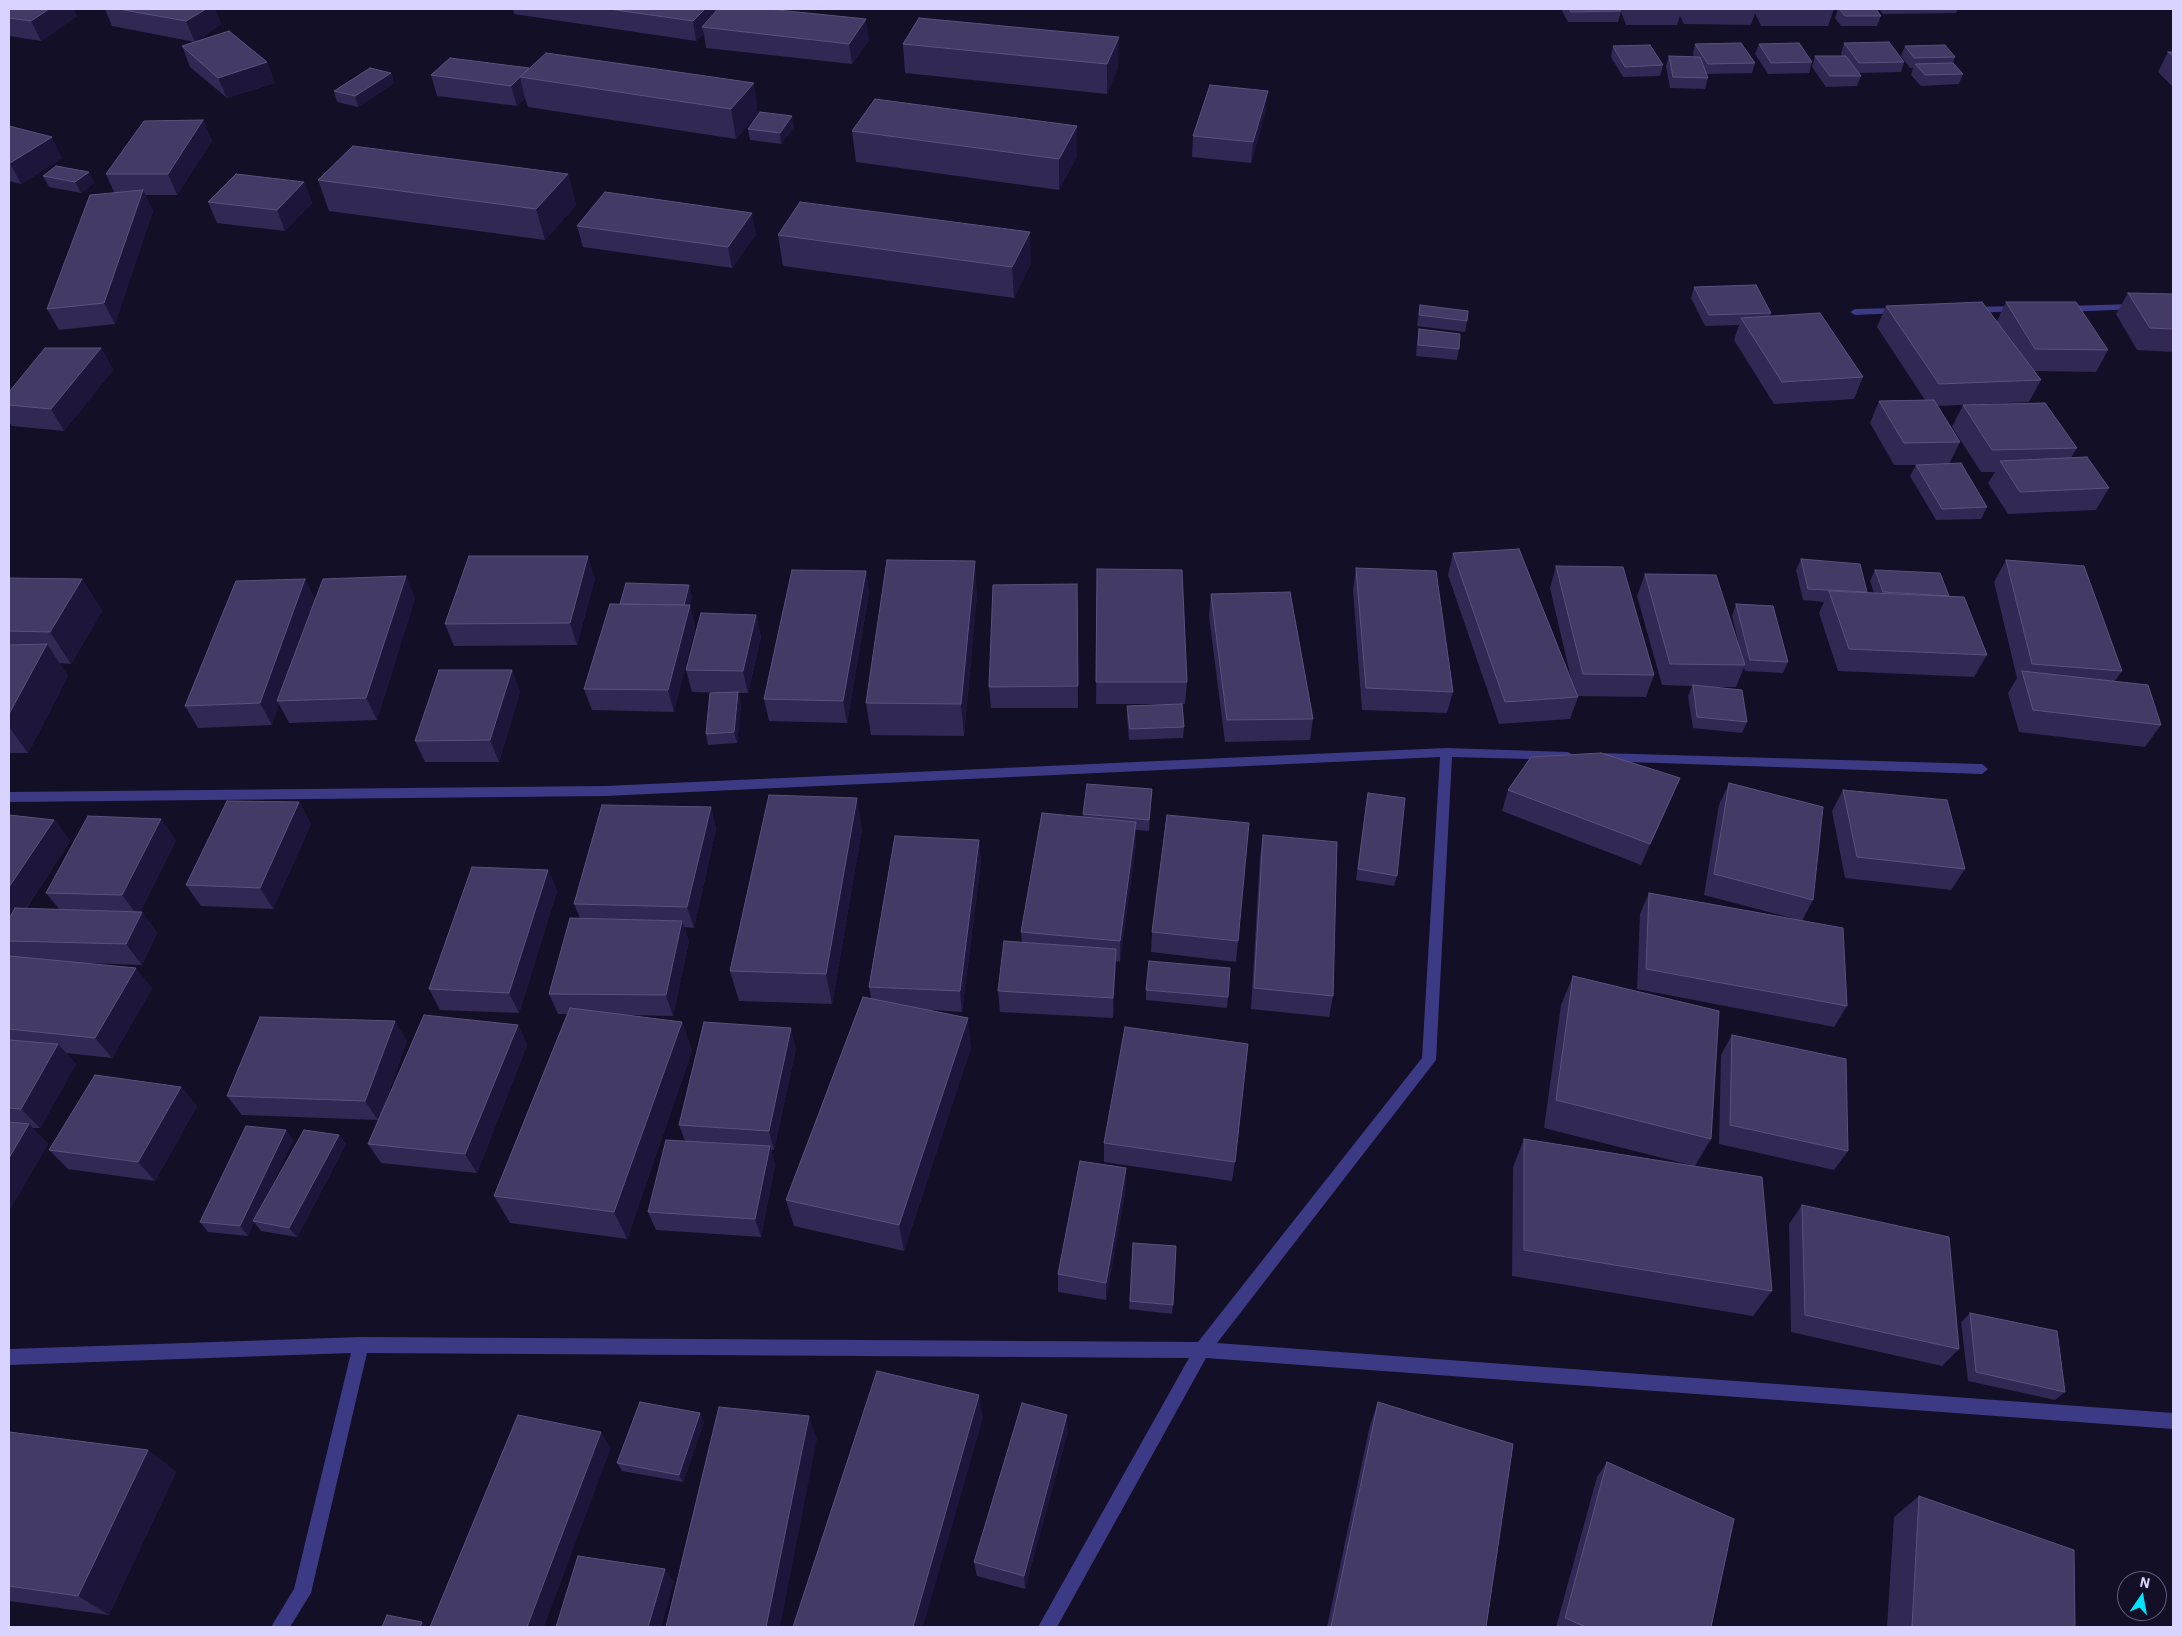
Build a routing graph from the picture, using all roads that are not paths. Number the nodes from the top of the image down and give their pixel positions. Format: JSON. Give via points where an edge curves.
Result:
{"nodes":[{"id":1,"x":2144,"y":307,"type":"edge"},
{"id":2,"x":2024,"y":309,"type":"edge"},
{"id":3,"x":2054,"y":309,"type":"edge"},
{"id":4,"x":1965,"y":310,"type":"edge"},
{"id":5,"x":1905,"y":311,"type":"edge"},
{"id":6,"x":1856,"y":312,"type":"dead end"},
{"id":7,"x":1446,"y":752,"type":"junction"},
{"id":8,"x":1982,"y":770,"type":"dead end"},
{"id":9,"x":9,"y":798,"type":"edge"},
{"id":10,"x":361,"y":1345,"type":"junction"},
{"id":11,"x":1202,"y":1350,"type":"junction"},
{"id":12,"x":9,"y":1357,"type":"edge"},
{"id":13,"x":2173,"y":1421,"type":"edge"},
{"id":14,"x":280,"y":1627,"type":"edge"},
{"id":15,"x":1047,"y":1627,"type":"edge"}],
"edges":[{"from":1,"to":3,"type":"street"},
{"from":2,"to":4,"type":"street"},
{"from":5,"to":6,"type":"street"},
{"from":7,"to":8,"type":"street"},
{"from":7,"to":9,"type":"street","via":[[604,791]]},
{"from":7,"to":11,"type":"street","via":[[1429,1060]]},
{"from":10,"to":11,"type":"street"},
{"from":10,"to":12,"type":"street"},
{"from":10,"to":14,"type":"street","via":[[302,1593]]},
{"from":11,"to":13,"type":"street"},
{"from":11,"to":15,"type":"street"}]}
